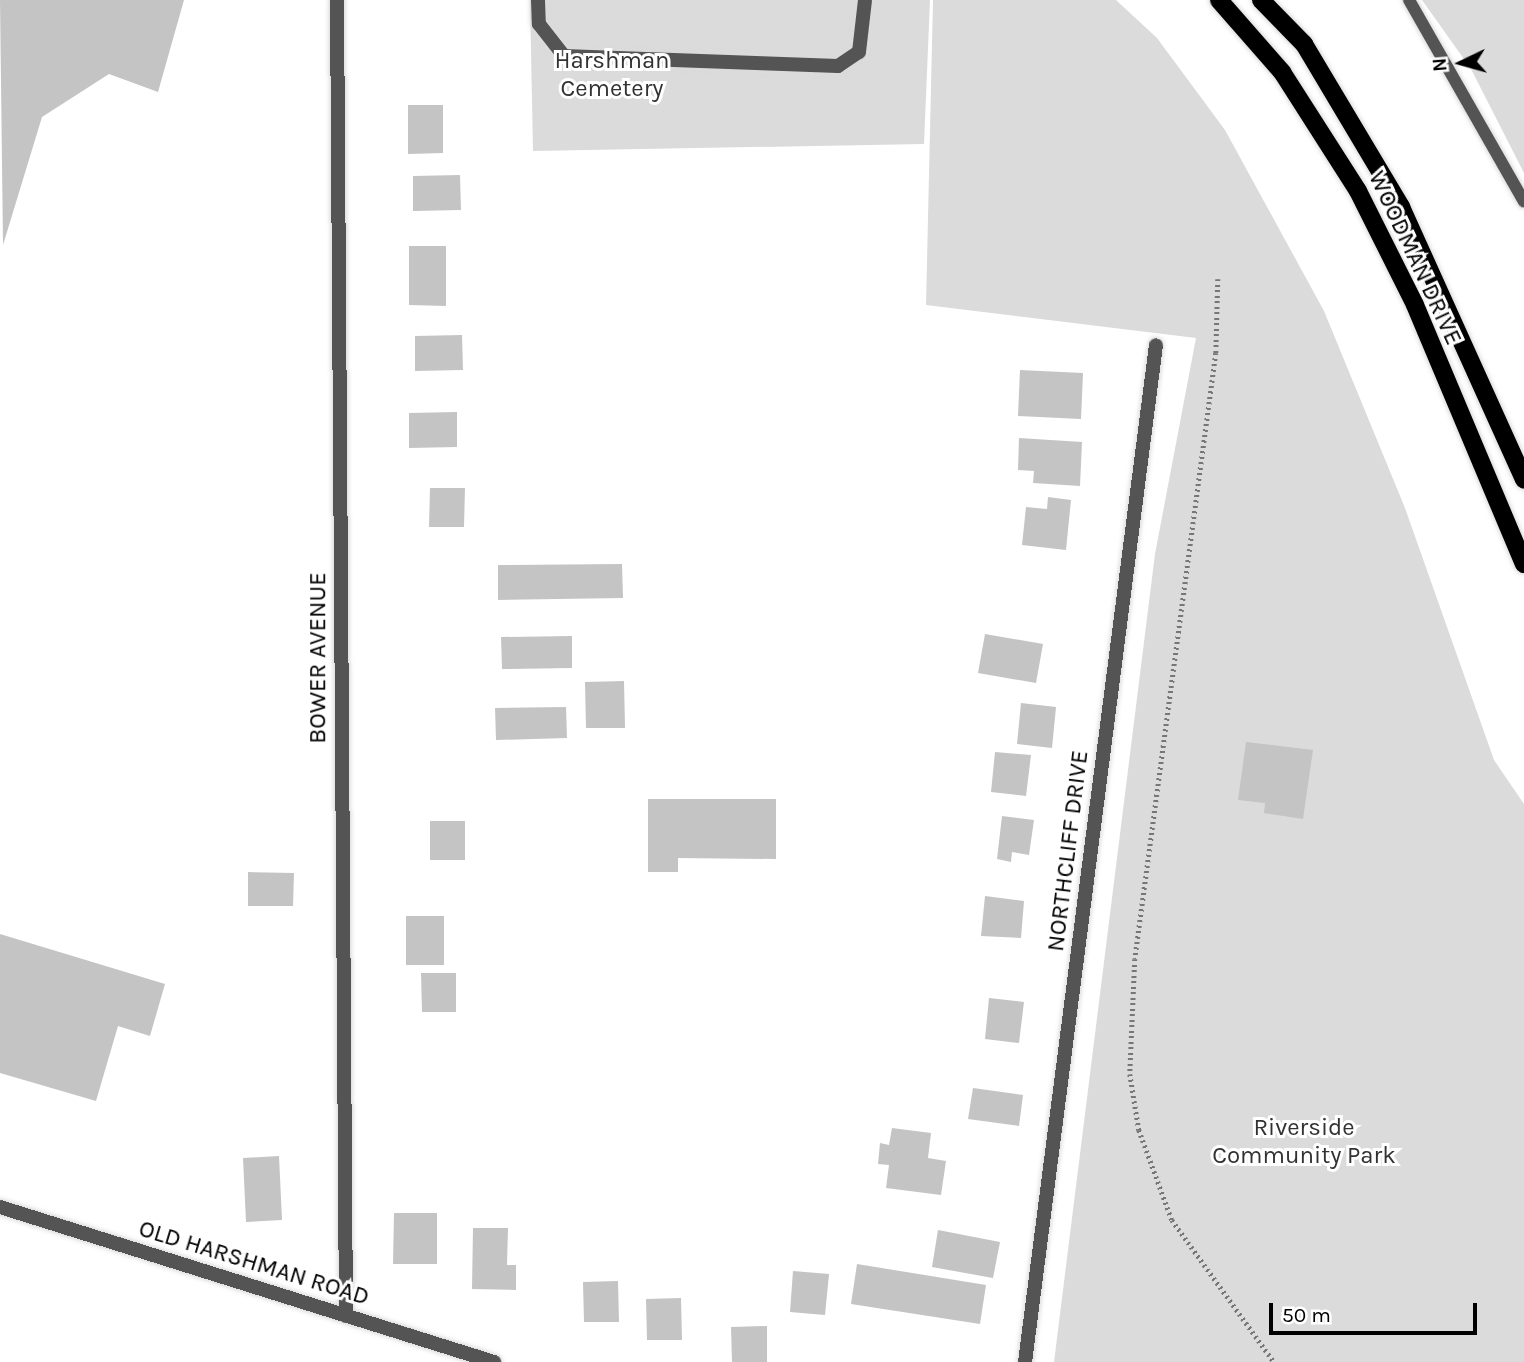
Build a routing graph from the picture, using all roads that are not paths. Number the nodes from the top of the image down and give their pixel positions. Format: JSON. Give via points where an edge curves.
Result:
{"nodes":[{"id":1,"x":337,"y":0,"type":"edge"},
{"id":2,"x":538,"y":0,"type":"edge"},
{"id":3,"x":865,"y":0,"type":"edge"},
{"id":4,"x":1219,"y":0,"type":"edge"},
{"id":5,"x":1261,"y":0,"type":"edge"},
{"id":6,"x":1409,"y":0,"type":"edge"},
{"id":7,"x":1524,"y":202,"type":"edge"},
{"id":8,"x":1156,"y":345,"type":"dead end"},
{"id":9,"x":1524,"y":480,"type":"edge"},
{"id":10,"x":1524,"y":564,"type":"edge"},
{"id":11,"x":0,"y":1207,"type":"edge"},
{"id":12,"x":346,"y":1316,"type":"junction"},
{"id":13,"x":494,"y":1362,"type":"edge"},
{"id":14,"x":1025,"y":1362,"type":"edge"}],
"edges":[{"from":1,"to":12,"type":"street","name":"BOWER AVENUE"},
{"from":2,"to":3,"type":"street","via":[[539,23],[564,57],[838,65],[859,52]]},
{"from":4,"to":10,"type":"main road","name":"WOODMAN DRIVE","via":[[1282,72],[1358,191],[1415,305]]},
{"from":5,"to":9,"type":"main road","name":"WOODMAN DRIVE","via":[[1304,44],[1401,207]]},
{"from":6,"to":7,"type":"lane"},
{"from":8,"to":14,"type":"street","name":"NORTHCLIFF DRIVE"},
{"from":11,"to":12,"type":"street","name":"OLD HARSHMAN ROAD"},
{"from":12,"to":13,"type":"street","name":"OLD HARSHMAN ROAD"}]}
